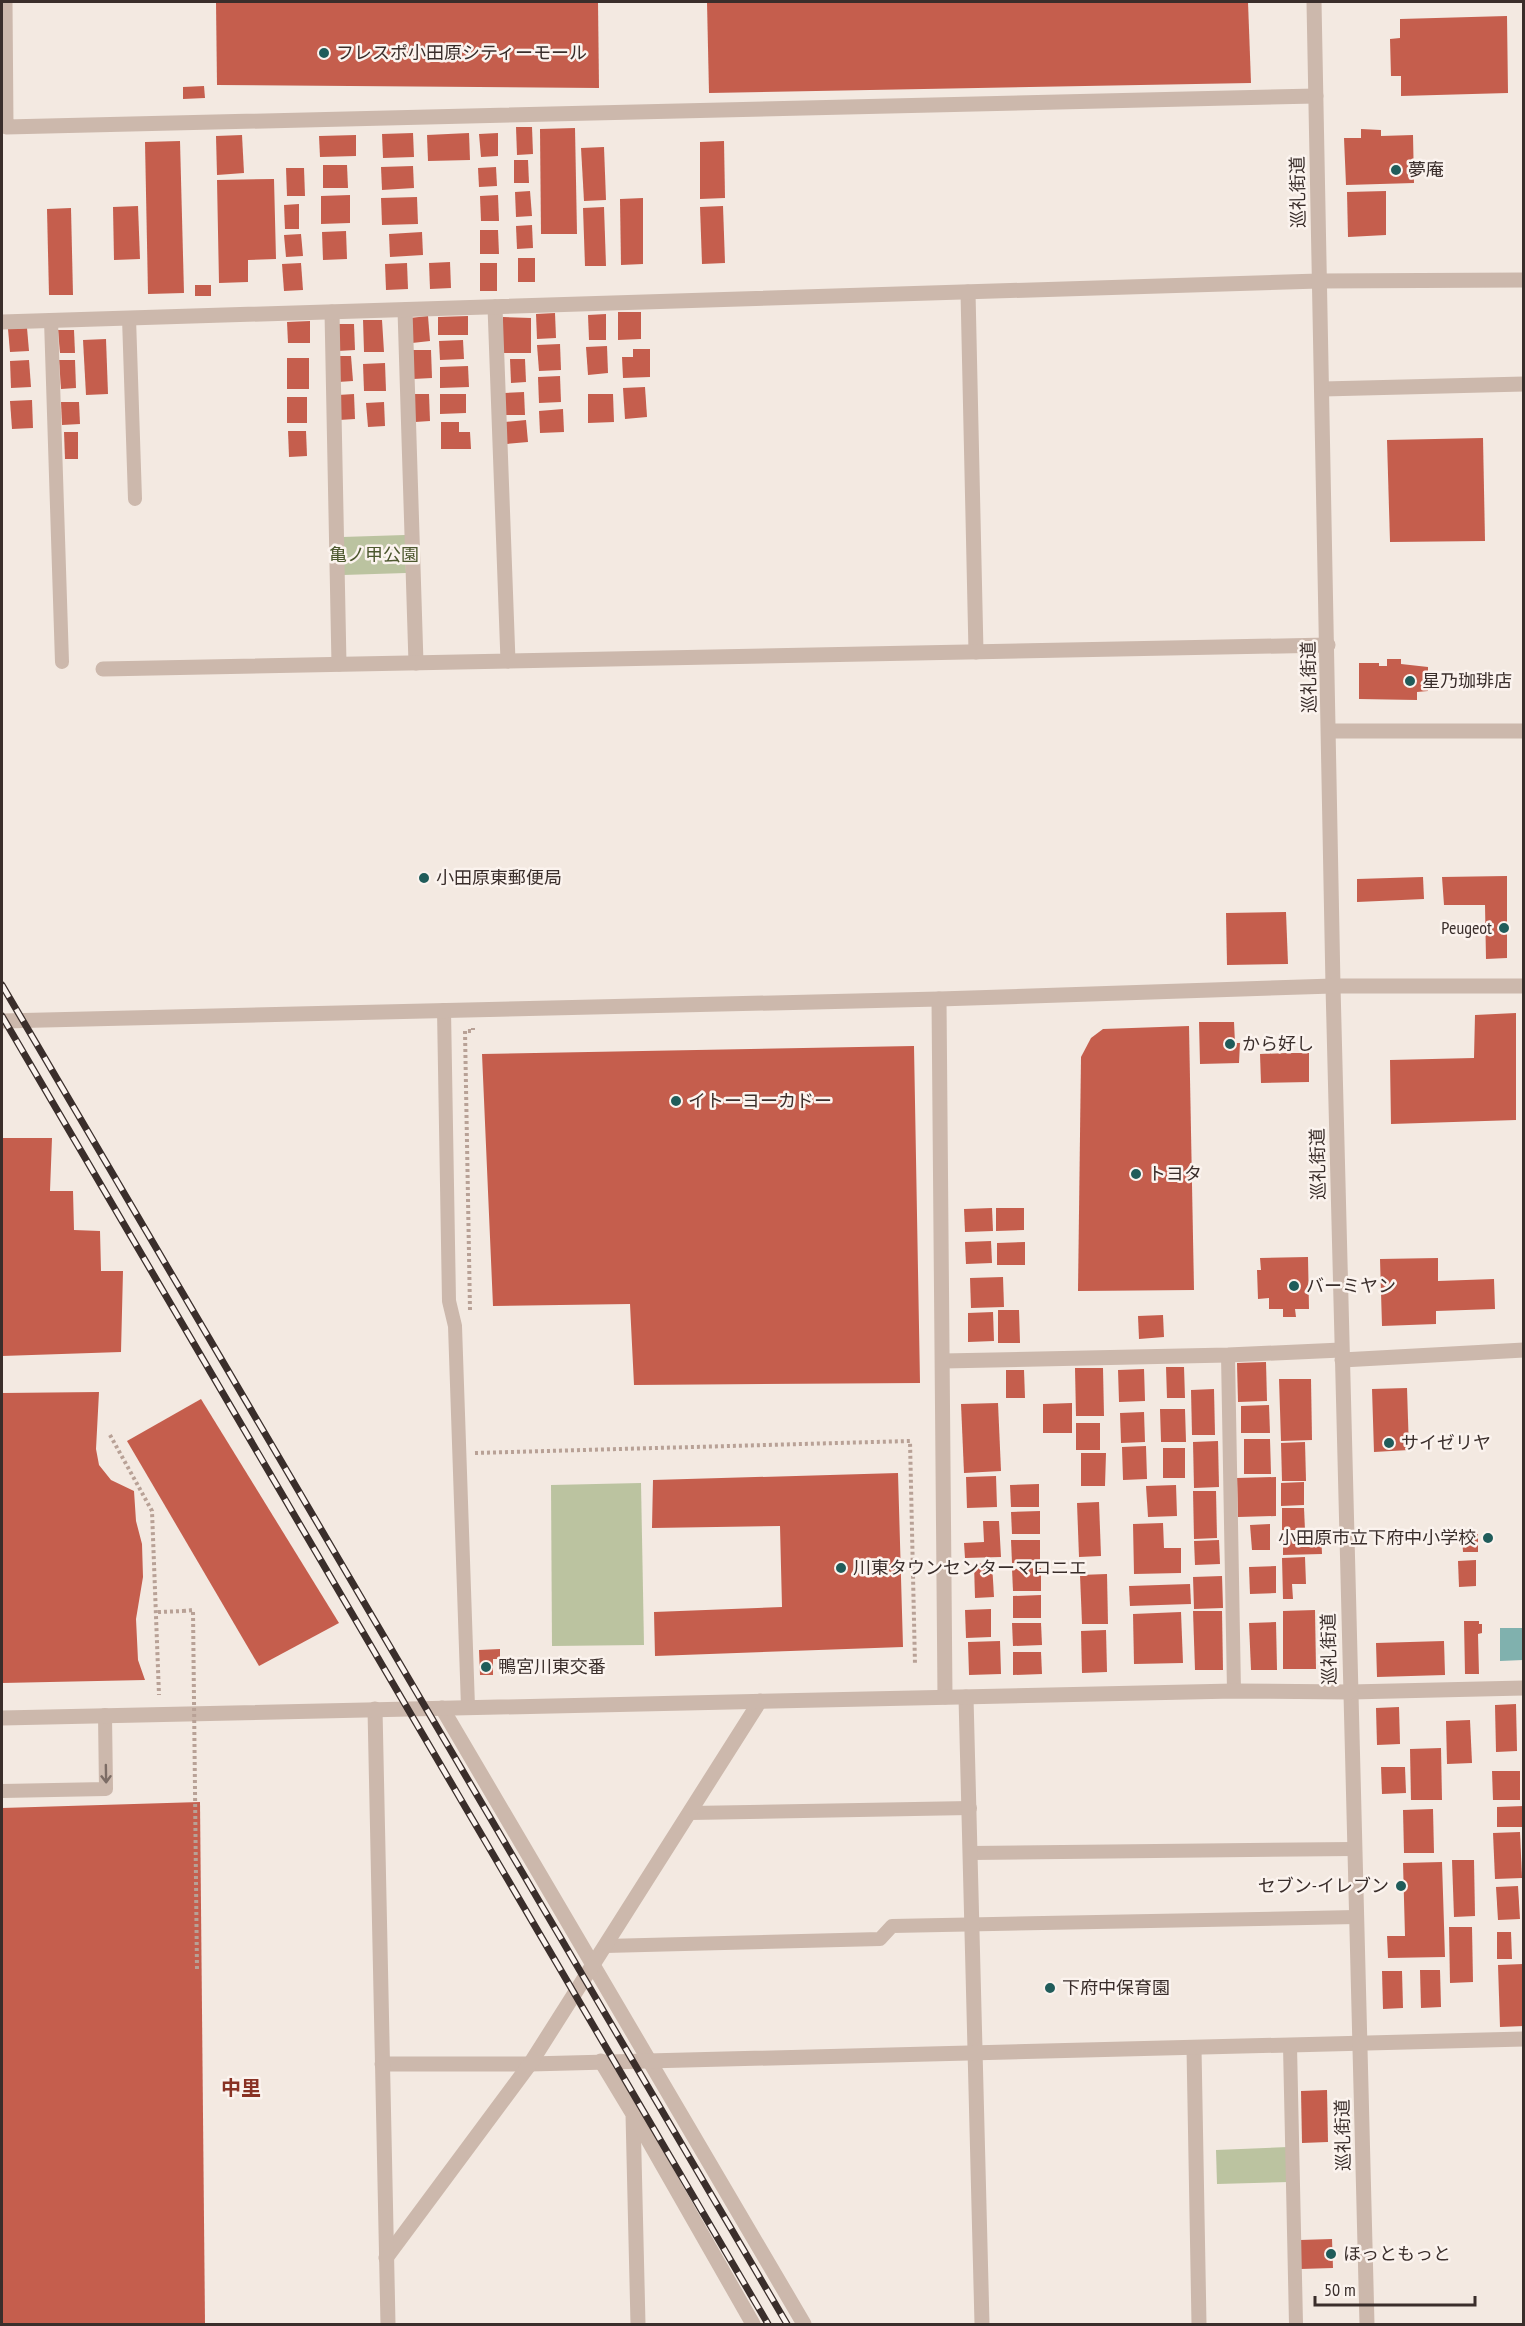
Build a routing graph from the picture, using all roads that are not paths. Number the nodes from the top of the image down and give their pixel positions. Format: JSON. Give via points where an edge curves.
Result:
{"nodes":[{"id":1,"x":5,"y":2,"type":"edge"},
{"id":2,"x":1314,"y":2,"type":"edge"},
{"id":3,"x":1316,"y":96,"type":"junction"},
{"id":4,"x":1524,"y":280,"type":"edge"},
{"id":5,"x":1319,"y":281,"type":"junction"},
{"id":6,"x":968,"y":292,"type":"junction"},
{"id":7,"x":495,"y":307,"type":"junction"},
{"id":8,"x":405,"y":310,"type":"junction"},
{"id":9,"x":332,"y":312,"type":"junction"},
{"id":10,"x":129,"y":318,"type":"junction"},
{"id":11,"x":51,"y":320,"type":"junction"},
{"id":12,"x":2,"y":322,"type":"edge"},
{"id":13,"x":1524,"y":384,"type":"edge"},
{"id":14,"x":1323,"y":390,"type":"junction"},
{"id":15,"x":135,"y":499,"type":"dead end"},
{"id":16,"x":1328,"y":645,"type":"junction"},
{"id":17,"x":976,"y":652,"type":"junction"},
{"id":18,"x":508,"y":661,"type":"junction"},
{"id":19,"x":63,"y":662,"type":"dead end"},
{"id":20,"x":416,"y":663,"type":"junction"},
{"id":21,"x":339,"y":664,"type":"junction"},
{"id":22,"x":103,"y":669,"type":"dead end"},
{"id":23,"x":1329,"y":731,"type":"junction"},
{"id":24,"x":1524,"y":731,"type":"edge"},
{"id":25,"x":1333,"y":986,"type":"junction"},
{"id":26,"x":1524,"y":986,"type":"edge"},
{"id":27,"x":939,"y":999,"type":"junction"},
{"id":28,"x":444,"y":1010,"type":"junction"},
{"id":29,"x":2,"y":1022,"type":"edge"},
{"id":30,"x":1524,"y":1350,"type":"edge"},
{"id":31,"x":1228,"y":1355,"type":"junction"},
{"id":32,"x":1342,"y":1355,"type":"junction"},
{"id":33,"x":943,"y":1361,"type":"junction"},
{"id":34,"x":1524,"y":1688,"type":"edge"},
{"id":35,"x":1233,"y":1691,"type":"junction"},
{"id":36,"x":1350,"y":1692,"type":"junction"},
{"id":37,"x":966,"y":1697,"type":"junction"},
{"id":38,"x":945,"y":1698,"type":"junction"},
{"id":39,"x":760,"y":1701,"type":"junction"},
{"id":40,"x":468,"y":1707,"type":"junction"},
{"id":41,"x":442,"y":1708,"type":"junction"},
{"id":42,"x":375,"y":1709,"type":"junction"},
{"id":43,"x":105,"y":1715,"type":"junction"},
{"id":44,"x":2,"y":1718,"type":"edge"},
{"id":45,"x":2,"y":1791,"type":"edge"},
{"id":46,"x":970,"y":1808,"type":"junction"},
{"id":47,"x":690,"y":1813,"type":"junction"},
{"id":48,"x":1353,"y":1849,"type":"junction"},
{"id":49,"x":971,"y":1853,"type":"junction"},
{"id":50,"x":1356,"y":1917,"type":"junction"},
{"id":51,"x":972,"y":1925,"type":"junction"},
{"id":52,"x":605,"y":1946,"type":"junction"},
{"id":53,"x":593,"y":1966,"type":"junction"},
{"id":54,"x":1524,"y":2039,"type":"edge"},
{"id":55,"x":1360,"y":2044,"type":"junction"},
{"id":56,"x":1290,"y":2046,"type":"junction"},
{"id":57,"x":1194,"y":2048,"type":"junction"},
{"id":58,"x":975,"y":2053,"type":"junction"},
{"id":59,"x":648,"y":2060,"type":"junction"},
{"id":60,"x":601,"y":2061,"type":"junction"},
{"id":61,"x":382,"y":2064,"type":"junction"},
{"id":62,"x":530,"y":2064,"type":"junction"},
{"id":63,"x":633,"y":2114,"type":"junction"},
{"id":64,"x":386,"y":2258,"type":"junction"},
{"id":65,"x":388,"y":2325,"type":"edge"},
{"id":66,"x":638,"y":2325,"type":"edge"},
{"id":67,"x":753,"y":2325,"type":"edge"},
{"id":68,"x":804,"y":2325,"type":"edge"},
{"id":69,"x":982,"y":2325,"type":"edge"},
{"id":70,"x":1199,"y":2325,"type":"edge"},
{"id":71,"x":1296,"y":2325,"type":"edge"},
{"id":72,"x":1367,"y":2325,"type":"edge"}],
"edges":[{"from":1,"to":3,"type":"street","via":[[6,127]]},
{"from":2,"to":3,"type":"street","name":"巡礼街道"},
{"from":3,"to":5,"type":"street","name":"巡礼街道"},
{"from":4,"to":5,"type":"street"},
{"from":5,"to":6,"type":"street"},
{"from":5,"to":14,"type":"street","name":"巡礼街道"},
{"from":6,"to":7,"type":"street"},
{"from":6,"to":17,"type":"street"},
{"from":7,"to":8,"type":"street"},
{"from":7,"to":18,"type":"street"},
{"from":8,"to":9,"type":"street"},
{"from":8,"to":20,"type":"street"},
{"from":9,"to":10,"type":"street"},
{"from":9,"to":21,"type":"street"},
{"from":10,"to":11,"type":"street"},
{"from":10,"to":15,"type":"lane"},
{"from":11,"to":12,"type":"street"},
{"from":11,"to":19,"type":"lane"},
{"from":13,"to":14,"type":"street"},
{"from":14,"to":16,"type":"street","name":"巡礼街道"},
{"from":16,"to":17,"type":"street"},
{"from":16,"to":23,"type":"street","name":"巡礼街道"},
{"from":17,"to":18,"type":"street"},
{"from":18,"to":20,"type":"street"},
{"from":20,"to":21,"type":"street"},
{"from":21,"to":22,"type":"street"},
{"from":23,"to":24,"type":"street"},
{"from":23,"to":25,"type":"street","name":"巡礼街道"},
{"from":25,"to":26,"type":"street"},
{"from":25,"to":27,"type":"street"},
{"from":25,"to":32,"type":"street","name":"巡礼街道"},
{"from":27,"to":28,"type":"street"},
{"from":27,"to":33,"type":"street"},
{"from":28,"to":29,"type":"street"},
{"from":28,"to":40,"type":"lane","via":[[449,1301],[455,1326]]},
{"from":30,"to":32,"type":"street"},
{"from":31,"to":32,"type":"street"},
{"from":31,"to":33,"type":"street"},
{"from":31,"to":35,"type":"lane"},
{"from":32,"to":36,"type":"street","name":"巡礼街道"},
{"from":33,"to":38,"type":"street"},
{"from":34,"to":36,"type":"street"},
{"from":35,"to":36,"type":"street"},
{"from":35,"to":37,"type":"street"},
{"from":36,"to":48,"type":"street","name":"巡礼街道"},
{"from":37,"to":38,"type":"street"},
{"from":37,"to":46,"type":"street"},
{"from":38,"to":39,"type":"street"},
{"from":39,"to":40,"type":"street"},
{"from":39,"to":47,"type":"street"},
{"from":40,"to":41,"type":"street"},
{"from":41,"to":42,"type":"street"},
{"from":41,"to":53,"type":"street"},
{"from":42,"to":43,"type":"street"},
{"from":42,"to":61,"type":"street"},
{"from":43,"to":44,"type":"street"},
{"from":43,"to":45,"type":"lane","one_way":true,"via":[[106,1789]]},
{"from":46,"to":47,"type":"lane"},
{"from":46,"to":49,"type":"street"},
{"from":47,"to":52,"type":"street"},
{"from":48,"to":49,"type":"lane"},
{"from":48,"to":50,"type":"street","name":"巡礼街道"},
{"from":49,"to":51,"type":"street"},
{"from":50,"to":51,"type":"lane"},
{"from":50,"to":55,"type":"street","name":"巡礼街道"},
{"from":51,"to":52,"type":"lane","via":[[892,1926],[880,1939]]},
{"from":51,"to":58,"type":"street"},
{"from":52,"to":53,"type":"street"},
{"from":53,"to":59,"type":"street"},
{"from":53,"to":62,"type":"street"},
{"from":54,"to":55,"type":"street"},
{"from":55,"to":56,"type":"street"},
{"from":55,"to":72,"type":"street","name":"巡礼街道"},
{"from":56,"to":57,"type":"street"},
{"from":56,"to":71,"type":"lane"},
{"from":57,"to":58,"type":"street"},
{"from":57,"to":70,"type":"street"},
{"from":58,"to":59,"type":"street"},
{"from":58,"to":69,"type":"street"},
{"from":59,"to":60,"type":"street"},
{"from":59,"to":68,"type":"street"},
{"from":60,"to":62,"type":"street"},
{"from":60,"to":63,"type":"street"},
{"from":61,"to":62,"type":"street"},
{"from":61,"to":64,"type":"street"},
{"from":62,"to":64,"type":"street"},
{"from":63,"to":66,"type":"street"},
{"from":63,"to":67,"type":"street"},
{"from":64,"to":65,"type":"street"}]}
